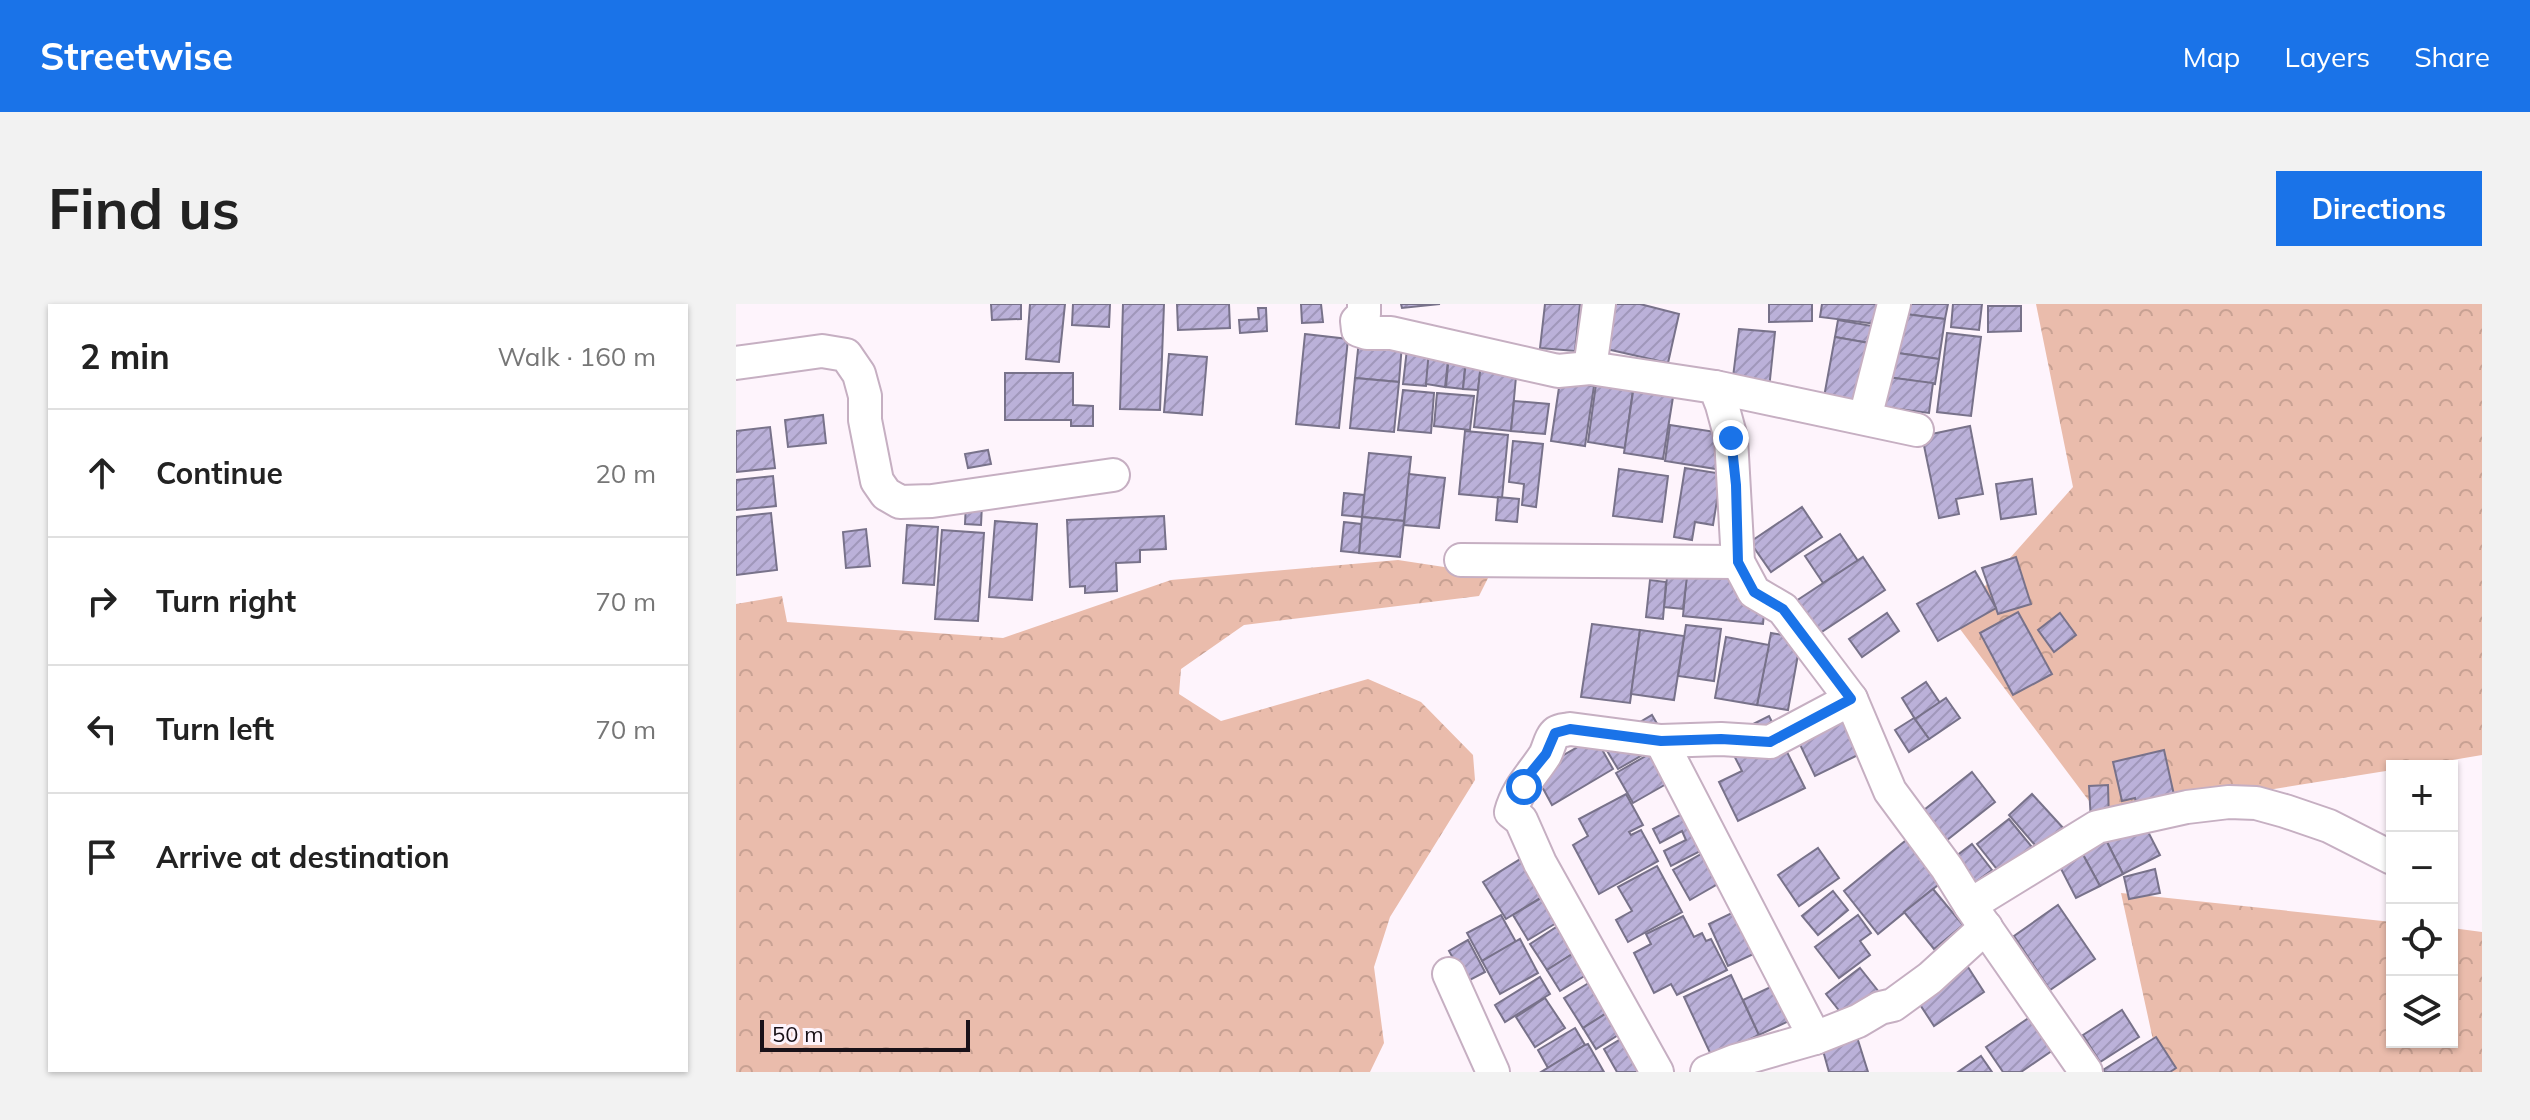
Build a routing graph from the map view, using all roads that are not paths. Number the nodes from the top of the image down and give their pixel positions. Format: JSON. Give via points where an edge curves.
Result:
{"nodes":[{"id":1,"x":1364,"y":304,"type":"edge"},
{"id":2,"x":1599,"y":304,"type":"edge"},
{"id":3,"x":1894,"y":304,"type":"edge"},
{"id":4,"x":736,"y":363,"type":"edge"},
{"id":5,"x":1590,"y":368,"type":"junction"},
{"id":6,"x":1715,"y":387,"type":"junction"},
{"id":7,"x":1865,"y":418,"type":"junction"},
{"id":8,"x":1917,"y":430,"type":"dead end"},
{"id":9,"x":1113,"y":475,"type":"dead end"},
{"id":10,"x":1461,"y":560,"type":"dead end"},
{"id":11,"x":1738,"y":562,"type":"junction"},
{"id":12,"x":1851,"y":699,"type":"junction"},
{"id":13,"x":1661,"y":741,"type":"junction"},
{"id":14,"x":2386,"y":855,"type":"edge"},
{"id":15,"x":1978,"y":916,"type":"junction"},
{"id":16,"x":1449,"y":974,"type":"dead end"},
{"id":17,"x":1815,"y":1038,"type":"junction"},
{"id":18,"x":1493,"y":1072,"type":"edge"},
{"id":19,"x":1657,"y":1072,"type":"edge"},
{"id":20,"x":1707,"y":1072,"type":"edge"},
{"id":21,"x":2086,"y":1072,"type":"edge"}],
"edges":[{"from":1,"to":5,"type":"street","via":[[1357,321],[1363,332],[1391,333],[1558,371]]},
{"from":2,"to":5,"type":"street"},
{"from":3,"to":7,"type":"street"},
{"from":4,"to":9,"type":"street","via":[[822,351],[846,355],[865,396],[877,481],[900,502]]},
{"from":5,"to":6,"type":"street"},
{"from":6,"to":7,"type":"street"},
{"from":6,"to":11,"type":"street","via":[[1731,438]]},
{"from":7,"to":8,"type":"street"},
{"from":10,"to":11,"type":"street"},
{"from":11,"to":12,"type":"street","via":[[1754,592],[1783,609]]},
{"from":12,"to":13,"type":"street","via":[[1770,742]]},
{"from":12,"to":15,"type":"street","via":[[1890,791]]},
{"from":13,"to":17,"type":"street"},
{"from":13,"to":19,"type":"street","via":[[1559,731],[1511,812],[1521,820]]},
{"from":14,"to":15,"type":"street","via":[[2329,826],[2256,803],[2187,807],[2097,827]]},
{"from":15,"to":17,"type":"street","via":[[1930,978],[1893,1005]]},
{"from":15,"to":21,"type":"street"},
{"from":16,"to":18,"type":"street"},
{"from":17,"to":20,"type":"street"}]}
